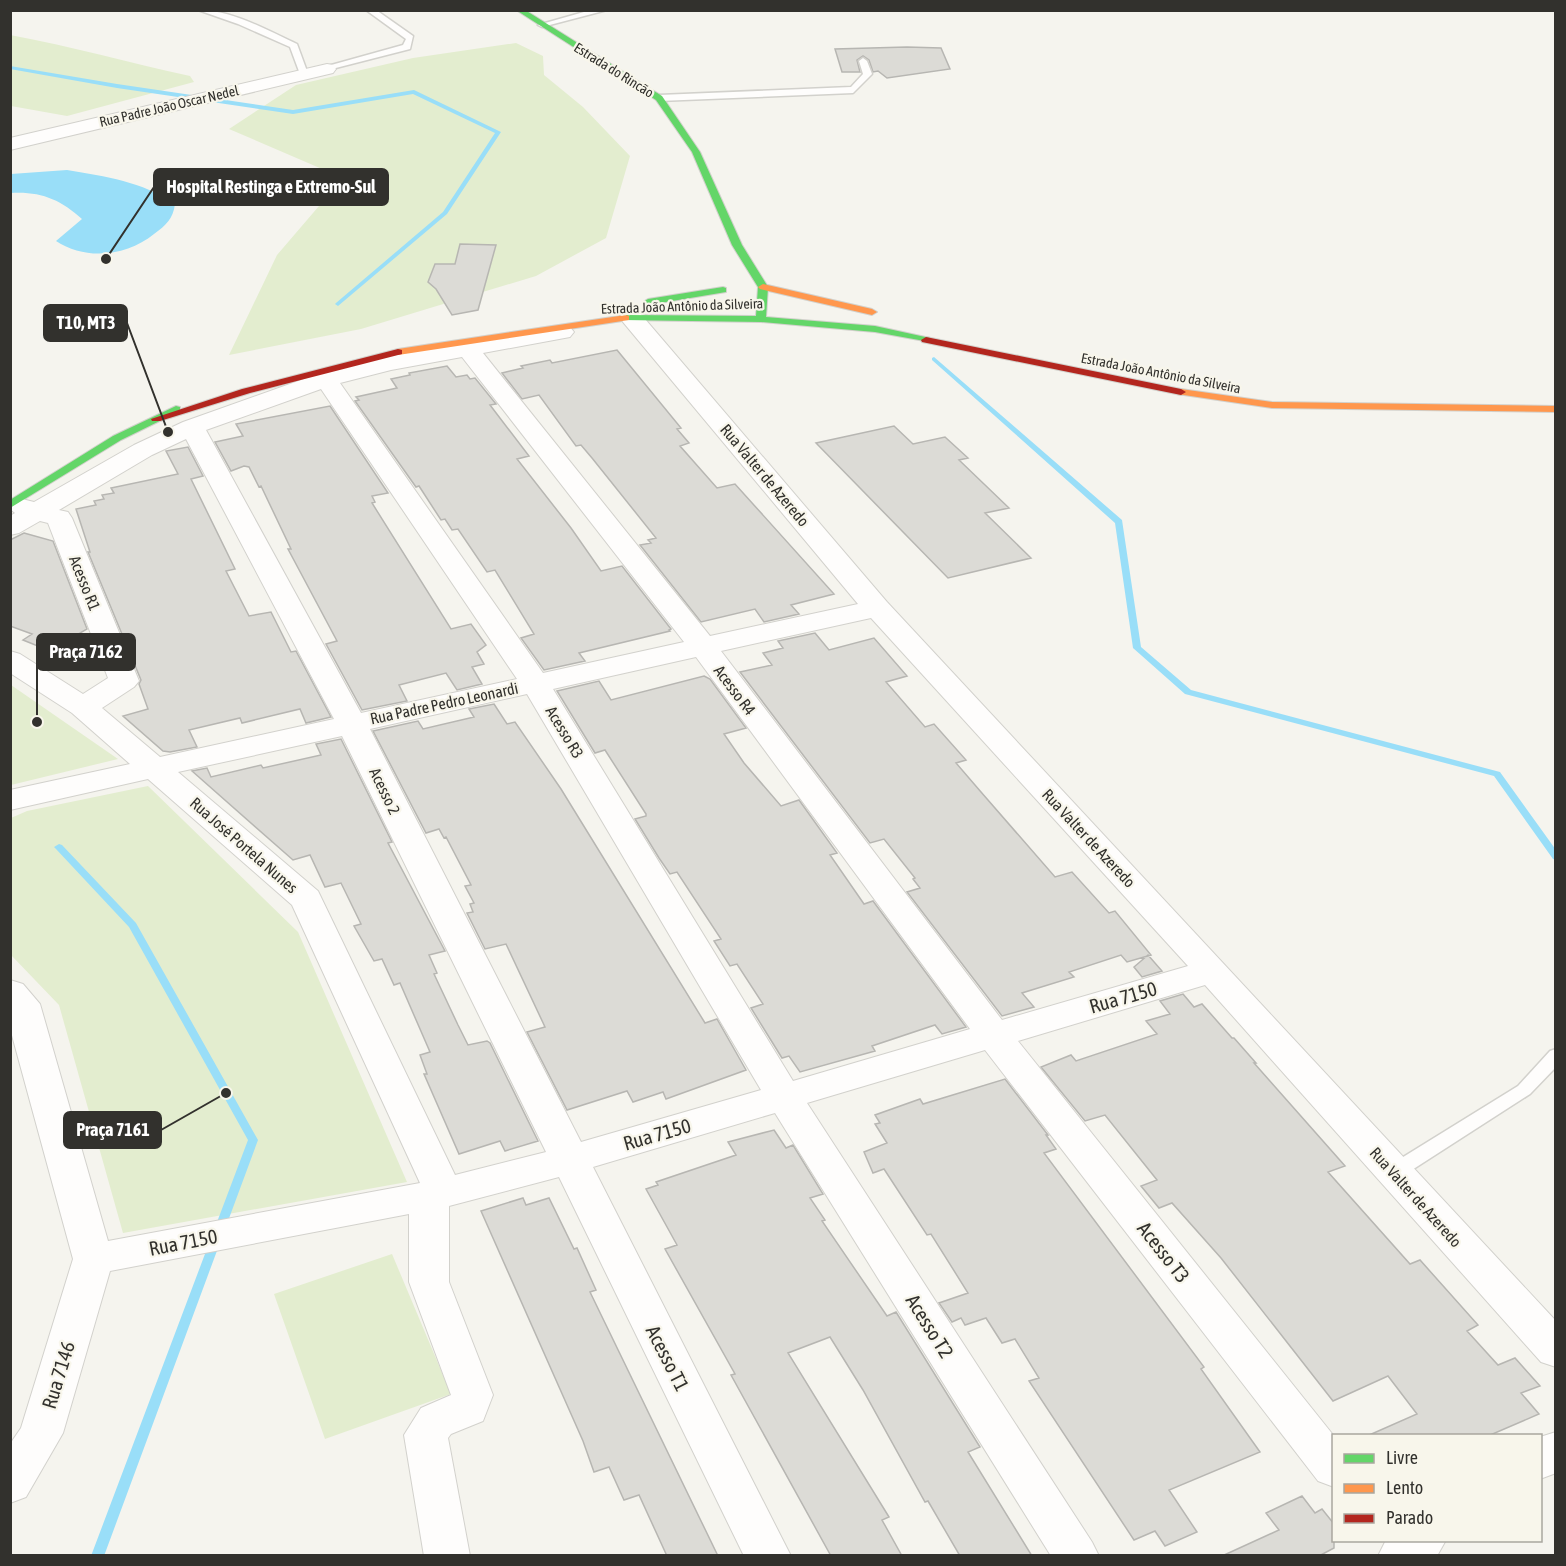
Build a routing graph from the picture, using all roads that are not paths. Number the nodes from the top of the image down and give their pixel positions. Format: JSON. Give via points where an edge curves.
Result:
{"nodes":[{"id":1,"x":202,"y":10,"type":"edge"},
{"id":2,"x":370,"y":10,"type":"edge"},
{"id":3,"x":519,"y":10,"type":"edge"},
{"id":4,"x":603,"y":10,"type":"edge"},
{"id":5,"x":542,"y":25,"type":"junction"},
{"id":6,"x":863,"y":61,"type":"dead end"},
{"id":7,"x":327,"y":69,"type":"joint"},
{"id":8,"x":303,"y":74,"type":"junction"},
{"id":9,"x":659,"y":98,"type":"junction"},
{"id":10,"x":10,"y":144,"type":"edge"},
{"id":11,"x":737,"y":245,"type":"junction"},
{"id":12,"x":763,"y":287,"type":"junction"},
{"id":13,"x":727,"y":288,"type":"junction"},
{"id":14,"x":757,"y":302,"type":"junction"},
{"id":15,"x":581,"y":310,"type":"dead end"},
{"id":16,"x":621,"y":314,"type":"junction"},
{"id":17,"x":722,"y":318,"type":"junction"},
{"id":18,"x":761,"y":320,"type":"junction"},
{"id":19,"x":469,"y":351,"type":"junction"},
{"id":20,"x":388,"y":358,"type":"junction"},
{"id":21,"x":1090,"y":359,"type":"dead end"},
{"id":22,"x":298,"y":363,"type":"dead end"},
{"id":23,"x":326,"y":379,"type":"junction"},
{"id":24,"x":1360,"y":405,"type":"junction"},
{"id":25,"x":1556,"y":409,"type":"edge"},
{"id":26,"x":156,"y":420,"type":"junction"},
{"id":27,"x":192,"y":427,"type":"junction"},
{"id":28,"x":117,"y":438,"type":"junction"},
{"id":29,"x":143,"y":450,"type":"junction"},
{"id":30,"x":17,"y":512,"type":"edge"},
{"id":31,"x":877,"y":608,"type":"junction"},
{"id":32,"x":703,"y":647,"type":"junction"},
{"id":33,"x":10,"y":660,"type":"edge"},
{"id":34,"x":535,"y":683,"type":"junction"},
{"id":35,"x":83,"y":707,"type":"junction"},
{"id":36,"x":352,"y":724,"type":"junction"},
{"id":37,"x":154,"y":767,"type":"junction"},
{"id":38,"x":10,"y":800,"type":"edge"},
{"id":39,"x":1212,"y":971,"type":"junction"},
{"id":40,"x":10,"y":992,"type":"edge"},
{"id":41,"x":994,"y":1036,"type":"junction"},
{"id":42,"x":1556,"y":1055,"type":"edge"},
{"id":43,"x":784,"y":1096,"type":"junction"},
{"id":44,"x":569,"y":1160,"type":"junction"},
{"id":45,"x":1394,"y":1172,"type":"junction"},
{"id":46,"x":436,"y":1194,"type":"junction"},
{"id":47,"x":93,"y":1259,"type":"junction"},
{"id":48,"x":1556,"y":1350,"type":"edge"},
{"id":49,"x":1556,"y":1450,"type":"edge"},
{"id":50,"x":1542,"y":1459,"type":"edge"},
{"id":51,"x":1332,"y":1465,"type":"edge"},
{"id":52,"x":10,"y":1484,"type":"edge"},
{"id":53,"x":1392,"y":1542,"type":"edge"},
{"id":54,"x":1420,"y":1542,"type":"edge"},
{"id":55,"x":1402,"y":1555,"type":"edge"},
{"id":56,"x":447,"y":1556,"type":"edge"},
{"id":57,"x":768,"y":1556,"type":"edge"},
{"id":58,"x":1076,"y":1556,"type":"edge"}],
"edges":[{"from":1,"to":8,"type":"lane","via":[[241,22],[294,46]]},
{"from":2,"to":7,"type":"lane","via":[[410,38],[407,47]]},
{"from":3,"to":5,"type":"main road","name":"Estrada do Rincão"},
{"from":4,"to":5,"type":"lane"},
{"from":5,"to":9,"type":"main road","name":"Estrada do Rincão"},
{"from":6,"to":9,"type":"lane","via":[[868,74],[853,90]]},
{"from":7,"to":8,"type":"street","name":"Rua Padre João Oscar Nedel"},
{"from":8,"to":10,"type":"street","name":"Rua Padre João Oscar Nedel"},
{"from":9,"to":11,"type":"main road","name":"Estrada do Rincão","via":[[696,152]]},
{"from":11,"to":12,"type":"main road","name":"Estrada do Rincão"},
{"from":11,"to":13,"type":"main road"},
{"from":12,"to":14,"type":"main road"},
{"from":12,"to":14,"type":"main road","name":"Estrada João Antônio da Silveira","via":[[886,316]]},
{"from":13,"to":16,"type":"main road"},
{"from":13,"to":17,"type":"main road"},
{"from":14,"to":18,"type":"main road"},
{"from":15,"to":16,"type":"main road","name":"Estrada João Antônio da Silveira"},
{"from":16,"to":17,"type":"main road","name":"Estrada João Antônio da Silveira"},
{"from":16,"to":19,"type":"street","name":"Estrada João Antônio da Silveira","via":[[554,334]]},
{"from":16,"to":20,"type":"main road","name":"Estrada João Antônio da Silveira"},
{"from":16,"to":31,"type":"street","name":"Rua Valter de Azeredo"},
{"from":17,"to":18,"type":"main road","name":"Estrada João Antônio da Silveira"},
{"from":18,"to":24,"type":"main road","name":"Estrada João Antônio da Silveira","via":[[875,329],[1194,395],[1272,405]]},
{"from":19,"to":20,"type":"street","name":"Estrada João Antônio da Silveira"},
{"from":19,"to":32,"type":"street","name":"Acesso R4"},
{"from":20,"to":23,"type":"street","name":"Estrada João Antônio da Silveira"},
{"from":20,"to":26,"type":"main road","name":"Estrada João Antônio da Silveira","via":[[246,391]]},
{"from":21,"to":24,"type":"main road","name":"Estrada João Antônio da Silveira","via":[[1204,384]]},
{"from":22,"to":26,"type":"main road","name":"Estrada João Antônio da Silveira","via":[[237,381]]},
{"from":23,"to":27,"type":"street","name":"Estrada João Antônio da Silveira"},
{"from":23,"to":34,"type":"street","name":"Acesso R3"},
{"from":24,"to":25,"type":"main road","name":"Estrada João Antônio da Silveira"},
{"from":26,"to":28,"type":"main road","name":"Estrada João Antônio da Silveira"},
{"from":27,"to":29,"type":"street","name":"Estrada João Antônio da Silveira"},
{"from":27,"to":36,"type":"street","name":"Acesso 2"},
{"from":28,"to":29,"type":"street"},
{"from":28,"to":30,"type":"main road","name":"Estrada João Antônio da Silveira"},
{"from":29,"to":30,"type":"street","name":"Estrada João Antônio da Silveira"},
{"from":30,"to":35,"type":"street","name":"Acesso R1","via":[[59,518],[124,681]]},
{"from":31,"to":32,"type":"street","name":"Rua Padre Pedro Leonardi"},
{"from":31,"to":39,"type":"street","name":"Rua Valter de Azeredo"},
{"from":32,"to":34,"type":"street","name":"Rua Padre Pedro Leonardi"},
{"from":32,"to":41,"type":"street","name":"Acesso R4"},
{"from":33,"to":35,"type":"street","name":"Rua José Portela Nunes"},
{"from":34,"to":36,"type":"street","name":"Rua Padre Pedro Leonardi"},
{"from":34,"to":43,"type":"street","name":"Acesso R3"},
{"from":35,"to":37,"type":"street","name":"Rua José Portela Nunes"},
{"from":36,"to":37,"type":"street","name":"Rua Padre Pedro Leonardi"},
{"from":36,"to":44,"type":"street","name":"Acesso 2"},
{"from":37,"to":38,"type":"street","name":"Rua Padre Pedro Leonardi"},
{"from":37,"to":46,"type":"street","name":"Rua José Portela Nunes","via":[[306,898]]},
{"from":39,"to":41,"type":"street","name":"Rua 7150"},
{"from":39,"to":45,"type":"street","name":"Rua Valter de Azeredo"},
{"from":40,"to":47,"type":"street","via":[[22,1004]]},
{"from":41,"to":43,"type":"street","name":"Rua 7150"},
{"from":41,"to":51,"type":"street","name":"Acesso T3"},
{"from":42,"to":45,"type":"lane","via":[[1524,1090]]},
{"from":43,"to":44,"type":"street","name":"Rua 7150"},
{"from":43,"to":58,"type":"street","name":"Acesso T2"},
{"from":44,"to":46,"type":"street","name":"Rua 7150"},
{"from":44,"to":57,"type":"street","name":"Acesso T1"},
{"from":45,"to":48,"type":"street","name":"Rua Valter de Azeredo"},
{"from":46,"to":47,"type":"street","name":"Rua 7150"},
{"from":46,"to":56,"type":"street","via":[[429,1282],[472,1395],[468,1408],[436,1421],[426,1435]]},
{"from":47,"to":52,"type":"street","name":"Rua 7146","via":[[41,1433]]},
{"from":49,"to":50,"type":"street"},
{"from":53,"to":55,"type":"street"},
{"from":54,"to":55,"type":"street"}]}
